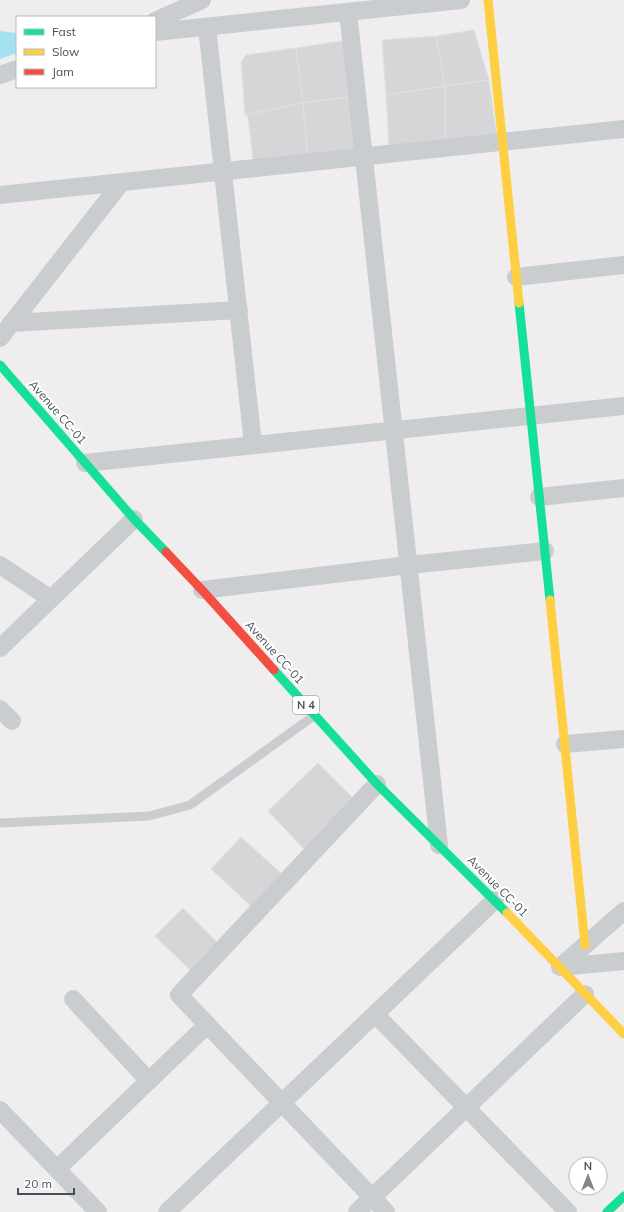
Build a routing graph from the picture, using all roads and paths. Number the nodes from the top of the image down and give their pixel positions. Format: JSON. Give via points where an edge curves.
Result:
{"nodes":[{"id":1,"x":202,"y":0,"type":"edge"},
{"id":2,"x":461,"y":0,"type":"edge"},
{"id":3,"x":488,"y":0,"type":"edge"},
{"id":4,"x":348,"y":12,"type":"junction"},
{"id":5,"x":156,"y":21,"type":"edge"},
{"id":6,"x":207,"y":27,"type":"junction"},
{"id":7,"x":156,"y":32,"type":"edge"},
{"id":8,"x":16,"y":68,"type":"edge"},
{"id":9,"x":0,"y":75,"type":"edge"},
{"id":10,"x":624,"y":129,"type":"edge"},
{"id":11,"x":503,"y":142,"type":"junction"},
{"id":12,"x":364,"y":157,"type":"junction"},
{"id":13,"x":223,"y":172,"type":"junction"},
{"id":14,"x":121,"y":183,"type":"junction"},
{"id":15,"x":0,"y":195,"type":"edge"},
{"id":16,"x":624,"y":265,"type":"edge"},
{"id":17,"x":516,"y":277,"type":"junction"},
{"id":18,"x":239,"y":310,"type":"junction"},
{"id":19,"x":11,"y":323,"type":"junction"},
{"id":20,"x":0,"y":338,"type":"edge"},
{"id":21,"x":0,"y":365,"type":"edge"},
{"id":22,"x":624,"y":406,"type":"edge"},
{"id":23,"x":531,"y":415,"type":"junction"},
{"id":24,"x":394,"y":430,"type":"junction"},
{"id":25,"x":253,"y":444,"type":"junction"},
{"id":26,"x":86,"y":463,"type":"junction"},
{"id":27,"x":624,"y":488,"type":"edge"},
{"id":28,"x":539,"y":497,"type":"junction"},
{"id":29,"x":134,"y":519,"type":"junction"},
{"id":30,"x":545,"y":551,"type":"junction"},
{"id":31,"x":0,"y":565,"type":"edge"},
{"id":32,"x":409,"y":565,"type":"junction"},
{"id":33,"x":202,"y":590,"type":"junction"},
{"id":34,"x":51,"y":599,"type":"junction"},
{"id":35,"x":0,"y":648,"type":"edge"},
{"id":36,"x":315,"y":715,"type":"junction"},
{"id":37,"x":624,"y":739,"type":"edge"},
{"id":38,"x":564,"y":744,"type":"junction"},
{"id":39,"x":377,"y":784,"type":"junction"},
{"id":40,"x":0,"y":823,"type":"edge"},
{"id":41,"x":440,"y":845,"type":"junction"},
{"id":42,"x":495,"y":900,"type":"junction"},
{"id":43,"x":624,"y":911,"type":"edge"},
{"id":44,"x":585,"y":945,"type":"junction"},
{"id":45,"x":624,"y":961,"type":"edge"},
{"id":46,"x":560,"y":967,"type":"junction"},
{"id":47,"x":585,"y":994,"type":"junction"},
{"id":48,"x":73,"y":999,"type":"dead end"},
{"id":49,"x":375,"y":1014,"type":"junction"},
{"id":50,"x":207,"y":1025,"type":"junction"},
{"id":51,"x":624,"y":1034,"type":"edge"},
{"id":52,"x":149,"y":1081,"type":"junction"},
{"id":53,"x":282,"y":1103,"type":"junction"},
{"id":54,"x":467,"y":1108,"type":"junction"},
{"id":55,"x":0,"y":1110,"type":"edge"},
{"id":56,"x":57,"y":1169,"type":"junction"},
{"id":57,"x":624,"y":1196,"type":"edge"},
{"id":58,"x":372,"y":1197,"type":"junction"},
{"id":59,"x":173,"y":1210,"type":"edge"},
{"id":60,"x":98,"y":1212,"type":"edge"},
{"id":61,"x":357,"y":1212,"type":"edge"},
{"id":62,"x":386,"y":1212,"type":"edge"},
{"id":63,"x":568,"y":1212,"type":"edge"},
{"id":64,"x":607,"y":1212,"type":"edge"}],
"edges":[{"from":1,"to":5,"type":"street"},
{"from":2,"to":4,"type":"street"},
{"from":3,"to":11,"type":"street"},
{"from":4,"to":6,"type":"street"},
{"from":4,"to":12,"type":"street"},
{"from":6,"to":7,"type":"street"},
{"from":6,"to":13,"type":"street"},
{"from":8,"to":9,"type":"street"},
{"from":10,"to":11,"type":"street"},
{"from":11,"to":12,"type":"street"},
{"from":11,"to":17,"type":"street"},
{"from":12,"to":13,"type":"street"},
{"from":12,"to":24,"type":"street"},
{"from":13,"to":14,"type":"street"},
{"from":13,"to":18,"type":"street"},
{"from":14,"to":15,"type":"street"},
{"from":14,"to":19,"type":"street"},
{"from":16,"to":17,"type":"street"},
{"from":17,"to":23,"type":"street"},
{"from":18,"to":19,"type":"street"},
{"from":18,"to":25,"type":"street"},
{"from":19,"to":20,"type":"street"},
{"from":21,"to":26,"type":"street","name":"Avenue CC-01","number":"N 4"},
{"from":22,"to":23,"type":"street"},
{"from":23,"to":24,"type":"street"},
{"from":23,"to":28,"type":"street"},
{"from":24,"to":25,"type":"street"},
{"from":24,"to":32,"type":"street"},
{"from":25,"to":26,"type":"street"},
{"from":26,"to":29,"type":"street","name":"Avenue CC-01","number":"N 4"},
{"from":27,"to":28,"type":"street"},
{"from":28,"to":30,"type":"street"},
{"from":29,"to":33,"type":"street","name":"Avenue CC-01","number":"N 4"},
{"from":29,"to":34,"type":"street"},
{"from":30,"to":32,"type":"street"},
{"from":30,"to":38,"type":"street"},
{"from":31,"to":34,"type":"street"},
{"from":32,"to":33,"type":"street"},
{"from":32,"to":41,"type":"street"},
{"from":33,"to":36,"type":"street","name":"Avenue CC-01","number":"N 4"},
{"from":34,"to":35,"type":"street"},
{"from":36,"to":39,"type":"street","name":"Avenue CC-01","number":"N 4"},
{"from":36,"to":40,"type":"lane","via":[[190,805],[149,816]]},
{"from":37,"to":38,"type":"street"},
{"from":38,"to":44,"type":"street"},
{"from":39,"to":41,"type":"street","name":"Avenue CC-01","number":"N 4"},
{"from":39,"to":50,"type":"street","via":[[178,995]]},
{"from":41,"to":42,"type":"street","name":"Avenue CC-01","number":"N 4"},
{"from":42,"to":46,"type":"street","name":"Avenue CC-01","number":"N 4"},
{"from":42,"to":49,"type":"street"},
{"from":43,"to":44,"type":"street"},
{"from":44,"to":46,"type":"street"},
{"from":45,"to":46,"type":"street"},
{"from":46,"to":47,"type":"street","name":"Avenue CC-01","number":"N 4"},
{"from":47,"to":51,"type":"street","name":"Avenue CC-01","number":"N 4"},
{"from":47,"to":54,"type":"street"},
{"from":48,"to":52,"type":"street"},
{"from":49,"to":53,"type":"street"},
{"from":49,"to":54,"type":"street"},
{"from":50,"to":52,"type":"street"},
{"from":50,"to":53,"type":"street"},
{"from":52,"to":56,"type":"street"},
{"from":53,"to":58,"type":"street"},
{"from":53,"to":59,"type":"street"},
{"from":54,"to":58,"type":"street"},
{"from":54,"to":63,"type":"street"},
{"from":55,"to":56,"type":"street"},
{"from":56,"to":60,"type":"street"},
{"from":57,"to":64,"type":"street"},
{"from":58,"to":61,"type":"street"},
{"from":58,"to":62,"type":"street"}]}
